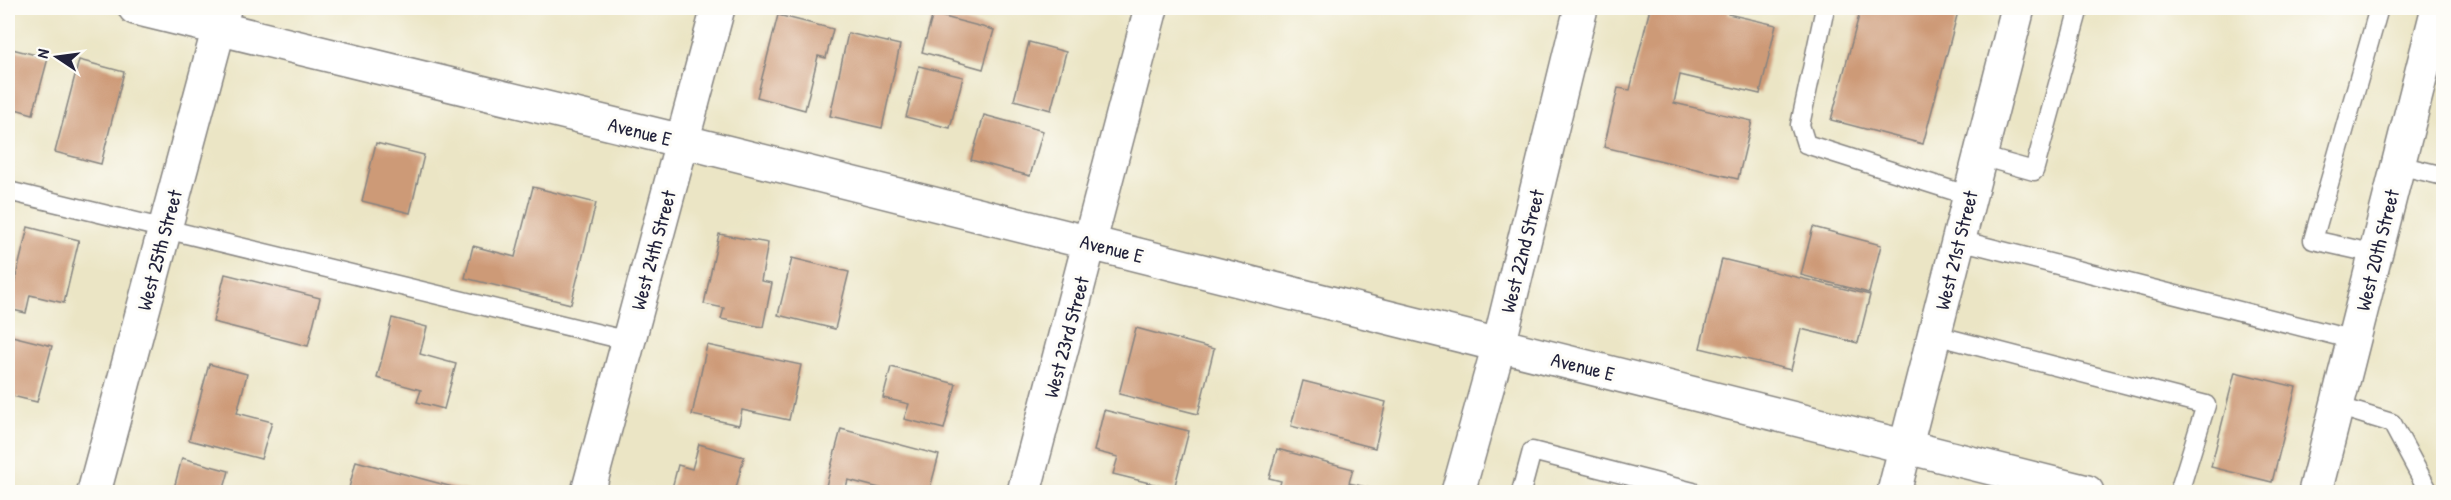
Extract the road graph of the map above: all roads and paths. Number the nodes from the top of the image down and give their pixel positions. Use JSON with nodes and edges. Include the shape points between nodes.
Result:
{"nodes":[{"id":1,"x":135,"y":8,"type":"edge"},
{"id":2,"x":718,"y":8,"type":"edge"},
{"id":3,"x":1151,"y":8,"type":"edge"},
{"id":4,"x":1581,"y":8,"type":"edge"},
{"id":5,"x":1825,"y":8,"type":"edge"},
{"id":6,"x":2018,"y":8,"type":"edge"},
{"id":7,"x":2079,"y":8,"type":"edge"},
{"id":8,"x":2379,"y":8,"type":"edge"},
{"id":9,"x":2438,"y":8,"type":"edge"},
{"id":10,"x":221,"y":18,"type":"edge"},
{"id":11,"x":682,"y":141,"type":"junction"},
{"id":12,"x":1980,"y":156,"type":"junction"},
{"id":13,"x":2398,"y":165,"type":"junction"},
{"id":14,"x":2444,"y":176,"type":"edge"},
{"id":15,"x":8,"y":191,"type":"edge"},
{"id":16,"x":1970,"y":196,"type":"junction"},
{"id":17,"x":165,"y":227,"type":"junction"},
{"id":18,"x":1959,"y":240,"type":"junction"},
{"id":19,"x":1091,"y":243,"type":"junction"},
{"id":20,"x":2376,"y":254,"type":"junction"},
{"id":21,"x":1935,"y":335,"type":"junction"},
{"id":22,"x":2354,"y":340,"type":"junction"},
{"id":23,"x":628,"y":341,"type":"junction"},
{"id":24,"x":1499,"y":345,"type":"junction"},
{"id":25,"x":2337,"y":406,"type":"junction"},
{"id":26,"x":1906,"y":447,"type":"junction"},
{"id":27,"x":94,"y":492,"type":"edge"},
{"id":28,"x":588,"y":492,"type":"edge"},
{"id":29,"x":1024,"y":492,"type":"edge"},
{"id":30,"x":1458,"y":492,"type":"edge"},
{"id":31,"x":1521,"y":492,"type":"edge"},
{"id":32,"x":1693,"y":492,"type":"edge"},
{"id":33,"x":1894,"y":492,"type":"edge"},
{"id":34,"x":2087,"y":492,"type":"edge"},
{"id":35,"x":2179,"y":492,"type":"edge"},
{"id":36,"x":2315,"y":492,"type":"edge"},
{"id":37,"x":2429,"y":492,"type":"edge"}],
"edges":[{"from":1,"to":10,"type":"street","name":"Avenue E"},
{"from":2,"to":11,"type":"street","name":"West 24th Street"},
{"from":3,"to":19,"type":"street","name":"West 23rd Street"},
{"from":4,"to":24,"type":"street","name":"West 22nd Street"},
{"from":5,"to":16,"type":"lane","via":[[1800,125],[1806,144]]},
{"from":6,"to":12,"type":"street","name":"West 21st Street"},
{"from":7,"to":12,"type":"lane","via":[[2034,171]]},
{"from":8,"to":20,"type":"lane","via":[[2313,240]]},
{"from":9,"to":13,"type":"street","name":"West 20th Street"},
{"from":10,"to":11,"type":"street","name":"Avenue E"},
{"from":10,"to":17,"type":"street","name":"West 25th Street"},
{"from":11,"to":19,"type":"street","name":"Avenue E"},
{"from":11,"to":23,"type":"street","name":"West 24th Street"},
{"from":12,"to":16,"type":"street","name":"West 21st Street"},
{"from":13,"to":14,"type":"lane"},
{"from":13,"to":20,"type":"street","name":"West 20th Street"},
{"from":15,"to":17,"type":"lane"},
{"from":16,"to":18,"type":"street","name":"West 21st Street"},
{"from":17,"to":23,"type":"lane"},
{"from":17,"to":27,"type":"street","name":"West 25th Street"},
{"from":18,"to":21,"type":"street","name":"West 21st Street"},
{"from":18,"to":22,"type":"lane"},
{"from":19,"to":24,"type":"street","name":"Avenue E"},
{"from":19,"to":29,"type":"street","name":"West 23rd Street"},
{"from":20,"to":22,"type":"street","name":"West 20th Street"},
{"from":21,"to":26,"type":"street","name":"West 21st Street"},
{"from":21,"to":35,"type":"lane","via":[[2206,405]]},
{"from":22,"to":25,"type":"street","name":"West 20th Street"},
{"from":23,"to":28,"type":"street","name":"West 24th Street"},
{"from":24,"to":26,"type":"street","name":"Avenue E"},
{"from":24,"to":30,"type":"street","name":"West 22nd Street"},
{"from":25,"to":36,"type":"street","name":"West 20th Street"},
{"from":25,"to":37,"type":"lane","via":[[2392,423]]},
{"from":26,"to":33,"type":"street","name":"West 21st Street"},
{"from":26,"to":34,"type":"street","name":"Avenue E"},
{"from":31,"to":32,"type":"lane","via":[[1532,451]]}]}
